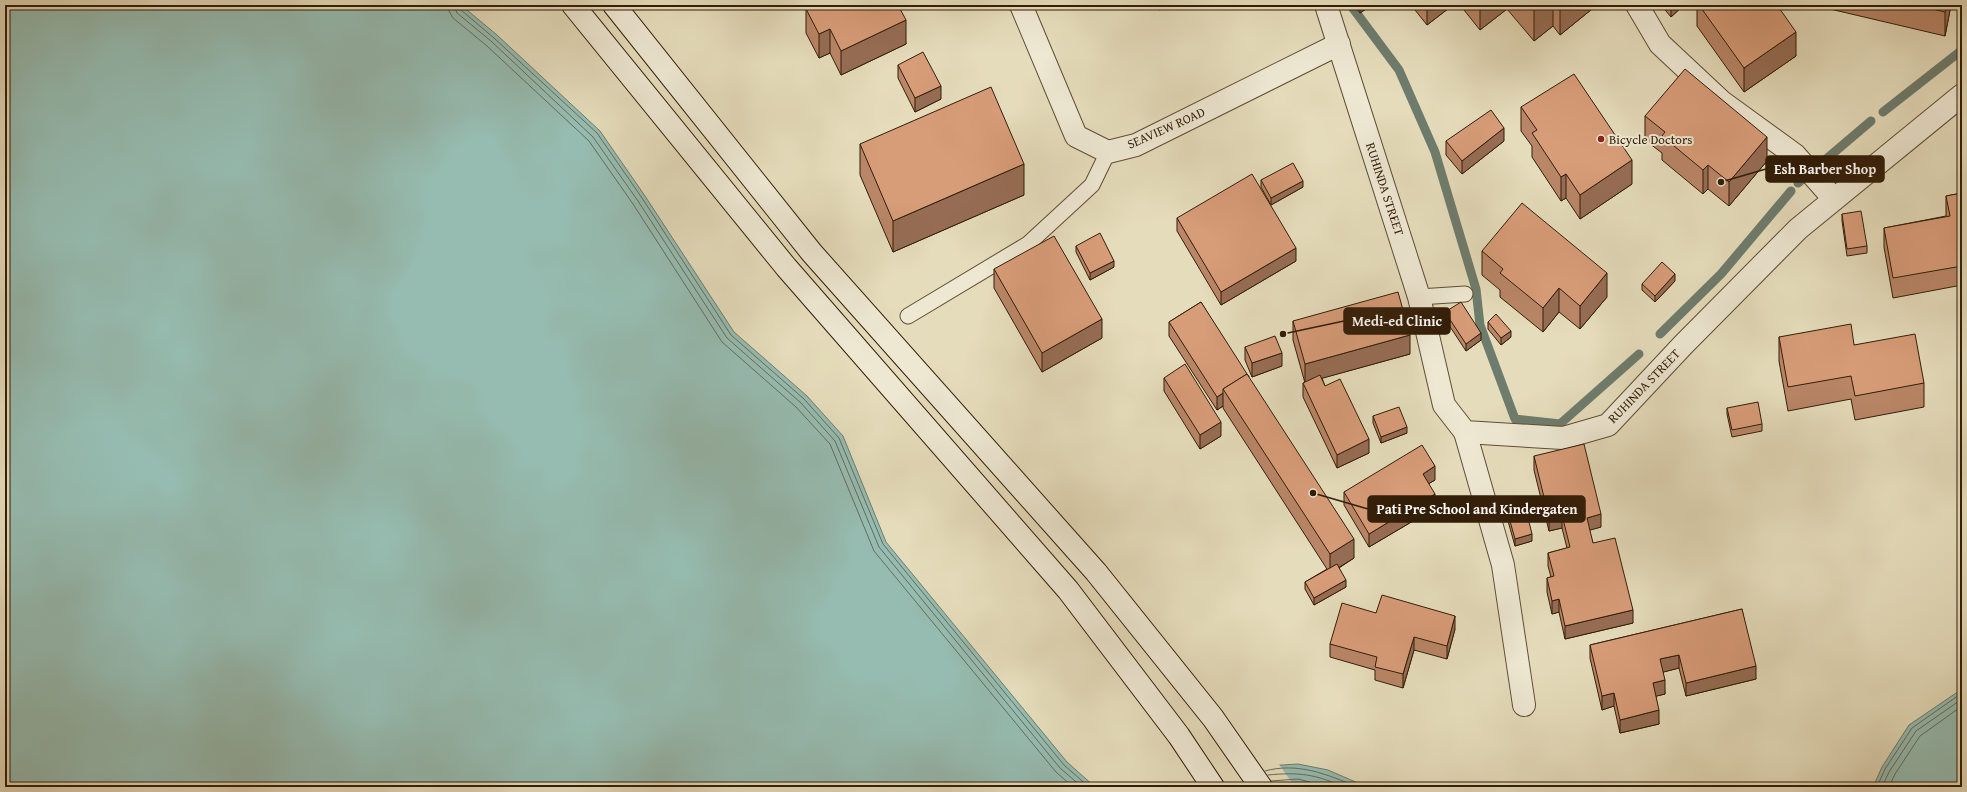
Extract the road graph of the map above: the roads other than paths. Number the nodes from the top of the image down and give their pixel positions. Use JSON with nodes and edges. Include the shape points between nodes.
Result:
{"nodes":[{"id":1,"x":573,"y":5,"type":"edge"},
{"id":2,"x":614,"y":5,"type":"edge"},
{"id":3,"x":1021,"y":5,"type":"edge"},
{"id":4,"x":1326,"y":5,"type":"edge"},
{"id":5,"x":1637,"y":5,"type":"edge"},
{"id":6,"x":1339,"y":44,"type":"junction"},
{"id":7,"x":1962,"y":95,"type":"edge"},
{"id":8,"x":1108,"y":152,"type":"junction"},
{"id":9,"x":1834,"y":199,"type":"junction"},
{"id":10,"x":1465,"y":294,"type":"dead end"},
{"id":11,"x":1419,"y":297,"type":"junction"},
{"id":12,"x":908,"y":316,"type":"dead end"},
{"id":13,"x":1465,"y":432,"type":"junction"},
{"id":14,"x":1524,"y":705,"type":"dead end"},
{"id":15,"x":1213,"y":787,"type":"edge"},
{"id":16,"x":1261,"y":787,"type":"edge"}],
"edges":[{"from":1,"to":15,"type":"street","via":[[786,267],[1068,590],[1179,736]]},
{"from":2,"to":16,"type":"street","via":[[812,253],[1096,572],[1213,718]]},
{"from":3,"to":8,"type":"street","via":[[1076,136]]},
{"from":4,"to":6,"type":"street","name":"RUHINDA STREET"},
{"from":5,"to":9,"type":"street","via":[[1660,44],[1722,102],[1795,154]]},
{"from":6,"to":8,"type":"street","name":"SEAVIEW ROAD","via":[[1136,145]]},
{"from":6,"to":11,"type":"street","name":"RUHINDA STREET"},
{"from":7,"to":9,"type":"street","name":"RUHINDA STREET"},
{"from":8,"to":12,"type":"lane","via":[[1092,185],[1028,244]]},
{"from":9,"to":13,"type":"street","name":"RUHINDA STREET","via":[[1798,229],[1608,425],[1563,438]]},
{"from":10,"to":11,"type":"lane"},
{"from":11,"to":13,"type":"street","name":"RUHINDA STREET","via":[[1444,405]]},
{"from":13,"to":14,"type":"street","via":[[1502,565]]}]}
